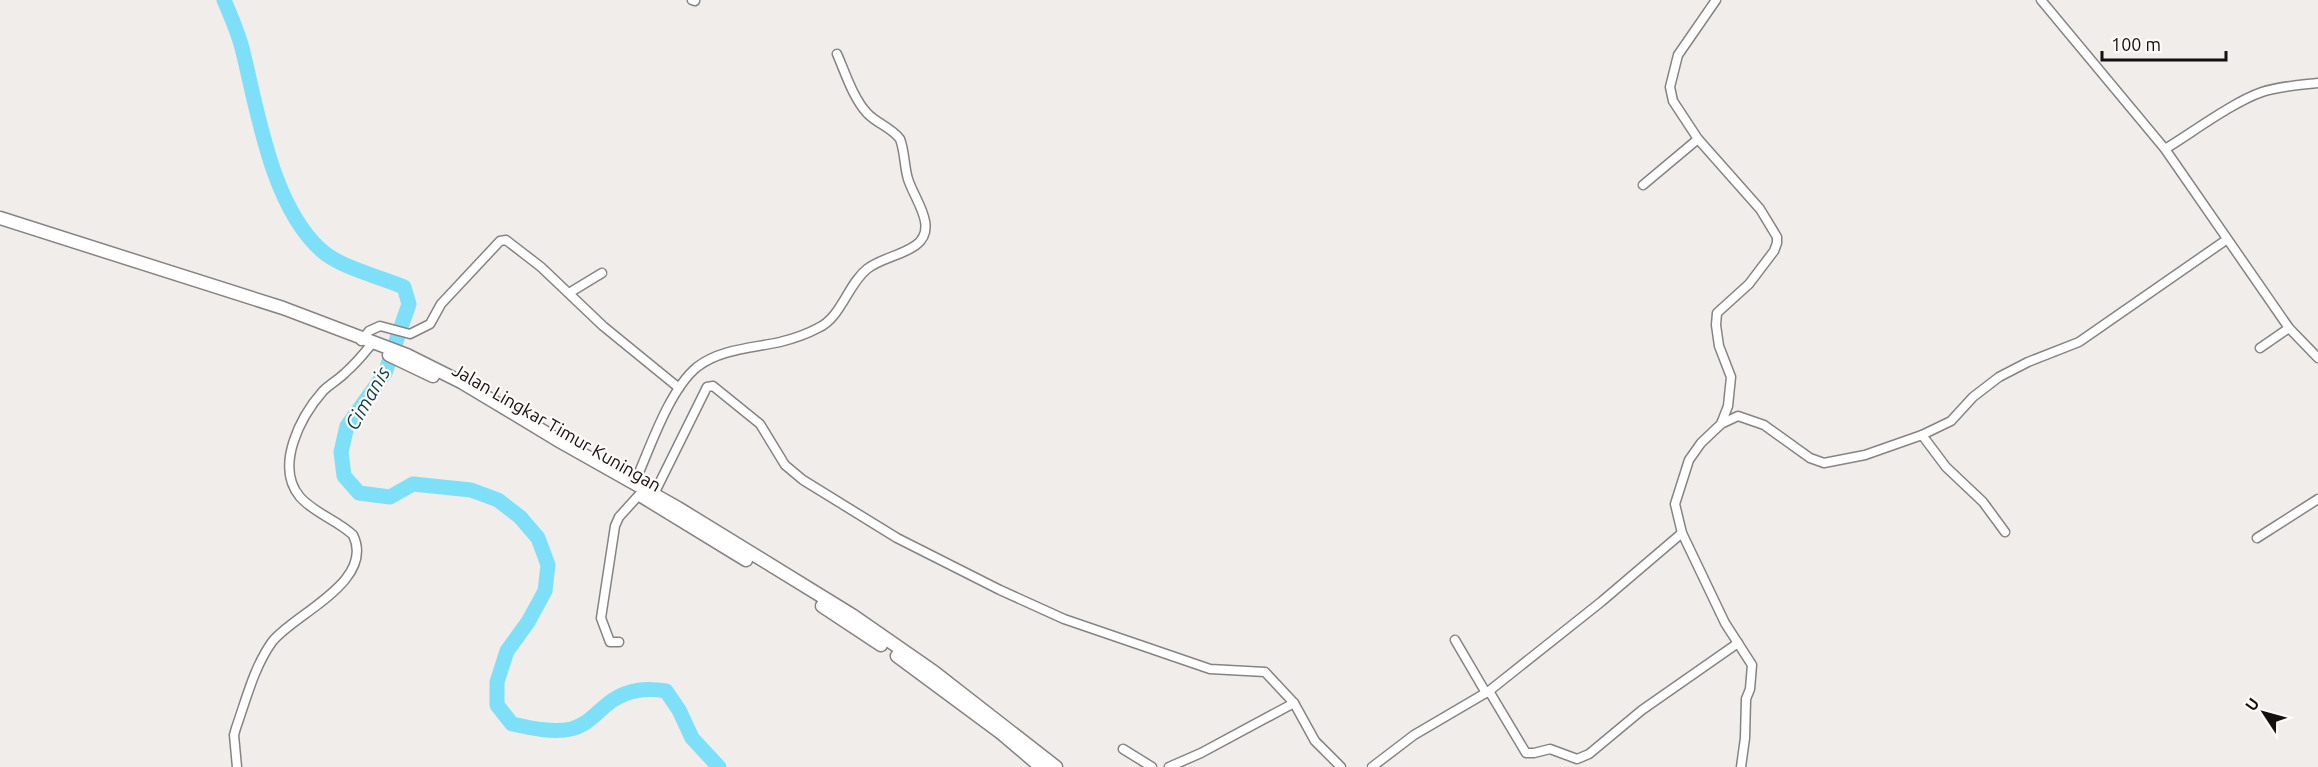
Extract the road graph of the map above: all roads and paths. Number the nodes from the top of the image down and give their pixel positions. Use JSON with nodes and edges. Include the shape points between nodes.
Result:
{"nodes":[{"id":1,"x":1716,"y":0,"type":"edge"},
{"id":2,"x":2041,"y":0,"type":"edge"},
{"id":3,"x":837,"y":54,"type":"dead end"},
{"id":4,"x":2318,"y":83,"type":"edge"},
{"id":5,"x":1698,"y":139,"type":"junction"},
{"id":6,"x":2165,"y":149,"type":"junction"},
{"id":7,"x":1644,"y":185,"type":"dead end"},
{"id":8,"x":0,"y":218,"type":"edge"},
{"id":9,"x":0,"y":227,"type":"edge"},
{"id":10,"x":2226,"y":240,"type":"junction"},
{"id":11,"x":602,"y":273,"type":"dead end"},
{"id":12,"x":569,"y":293,"type":"junction"},
{"id":13,"x":2289,"y":327,"type":"junction"},
{"id":14,"x":369,"y":343,"type":"junction"},
{"id":15,"x":2260,"y":348,"type":"dead end"},
{"id":16,"x":2318,"y":358,"type":"edge"},
{"id":17,"x":679,"y":388,"type":"junction"},
{"id":18,"x":1721,"y":424,"type":"junction"},
{"id":19,"x":1922,"y":435,"type":"junction"},
{"id":20,"x":637,"y":489,"type":"junction"},
{"id":21,"x":654,"y":494,"type":"junction"},
{"id":22,"x":2318,"y":499,"type":"edge"},
{"id":23,"x":2006,"y":532,"type":"dead end"},
{"id":24,"x":1682,"y":533,"type":"junction"},
{"id":25,"x":2257,"y":538,"type":"dead end"},
{"id":26,"x":1455,"y":640,"type":"dead end"},
{"id":27,"x":619,"y":642,"type":"dead end"},
{"id":28,"x":1738,"y":644,"type":"junction"},
{"id":29,"x":1487,"y":692,"type":"junction"},
{"id":30,"x":1294,"y":703,"type":"junction"},
{"id":31,"x":1124,"y":749,"type":"dead end"},
{"id":32,"x":237,"y":767,"type":"edge"},
{"id":33,"x":1041,"y":767,"type":"edge"},
{"id":34,"x":1056,"y":767,"type":"edge"},
{"id":35,"x":1152,"y":767,"type":"edge"},
{"id":36,"x":1169,"y":767,"type":"edge"},
{"id":37,"x":1341,"y":767,"type":"edge"},
{"id":38,"x":1372,"y":767,"type":"edge"},
{"id":39,"x":1741,"y":767,"type":"edge"}],
"edges":[{"from":1,"to":5,"type":"street","via":[[1678,55],[1670,87],[1673,101]]},
{"from":2,"to":6,"type":"street"},
{"from":3,"to":17,"type":"street","via":[[862,106],[900,139],[909,182],[924,216],[923,238],[907,251],[862,273],[821,328],[782,342],[718,356],[698,366]]},
{"from":4,"to":6,"type":"street","via":[[2262,92]]},
{"from":5,"to":7,"type":"street"},
{"from":5,"to":18,"type":"street","via":[[1760,209],[1777,243],[1749,284],[1717,314],[1719,346],[1731,377],[1728,406]]},
{"from":6,"to":10,"type":"street"},
{"from":8,"to":14,"type":"main road","via":[[283,308]]},
{"from":9,"to":14,"type":"main road","name":"Jalan Lingkar Timur Kuningan"},
{"from":10,"to":13,"type":"street"},
{"from":10,"to":19,"type":"street","via":[[2079,342],[1999,377],[1951,421]]},
{"from":11,"to":12,"type":"street"},
{"from":12,"to":14,"type":"street","via":[[506,240],[500,241],[441,304],[430,324],[410,334],[380,326],[369,331]]},
{"from":12,"to":17,"type":"street"},
{"from":13,"to":15,"type":"street"},
{"from":13,"to":16,"type":"street"},
{"from":14,"to":20,"type":"main road","name":"Jalan Lingkar Timur Kuningan","via":[[406,359]]},
{"from":14,"to":32,"type":"street","via":[[351,368],[317,399],[300,428],[290,463],[291,479],[301,499],[353,535],[357,550],[354,564],[329,597],[273,641],[236,728]]},
{"from":17,"to":20,"type":"street"},
{"from":18,"to":19,"type":"street","via":[[1738,416],[1764,425],[1810,459],[1824,463],[1865,455]]},
{"from":18,"to":24,"type":"street","via":[[1689,460],[1681,481],[1675,504]]},
{"from":19,"to":23,"type":"street"},
{"from":20,"to":21,"type":"main road","name":"Jalan Lingkar Timur Kuningan"},
{"from":20,"to":27,"type":"street","via":[[616,521],[601,618],[610,642]]},
{"from":20,"to":33,"type":"main road","name":"Jalan Lingkar Timur Kuningan","via":[[891,652]]},
{"from":21,"to":30,"type":"street","via":[[707,387],[713,386],[760,424],[782,461],[803,480],[897,538],[1064,619],[1210,669],[1265,672]]},
{"from":21,"to":34,"type":"main road","name":"Jalan Lingkar Timur Kuningan","via":[[852,615],[934,672]]},
{"from":22,"to":25,"type":"street"},
{"from":24,"to":28,"type":"street"},
{"from":24,"to":29,"type":"street"},
{"from":26,"to":29,"type":"street"},
{"from":28,"to":29,"type":"street","via":[[1577,759],[1550,749],[1527,754]]},
{"from":28,"to":39,"type":"street","via":[[1752,665]]},
{"from":29,"to":38,"type":"street","via":[[1414,735]]},
{"from":30,"to":36,"type":"street"},
{"from":30,"to":37,"type":"street","via":[[1315,741]]},
{"from":31,"to":35,"type":"street"}]}
